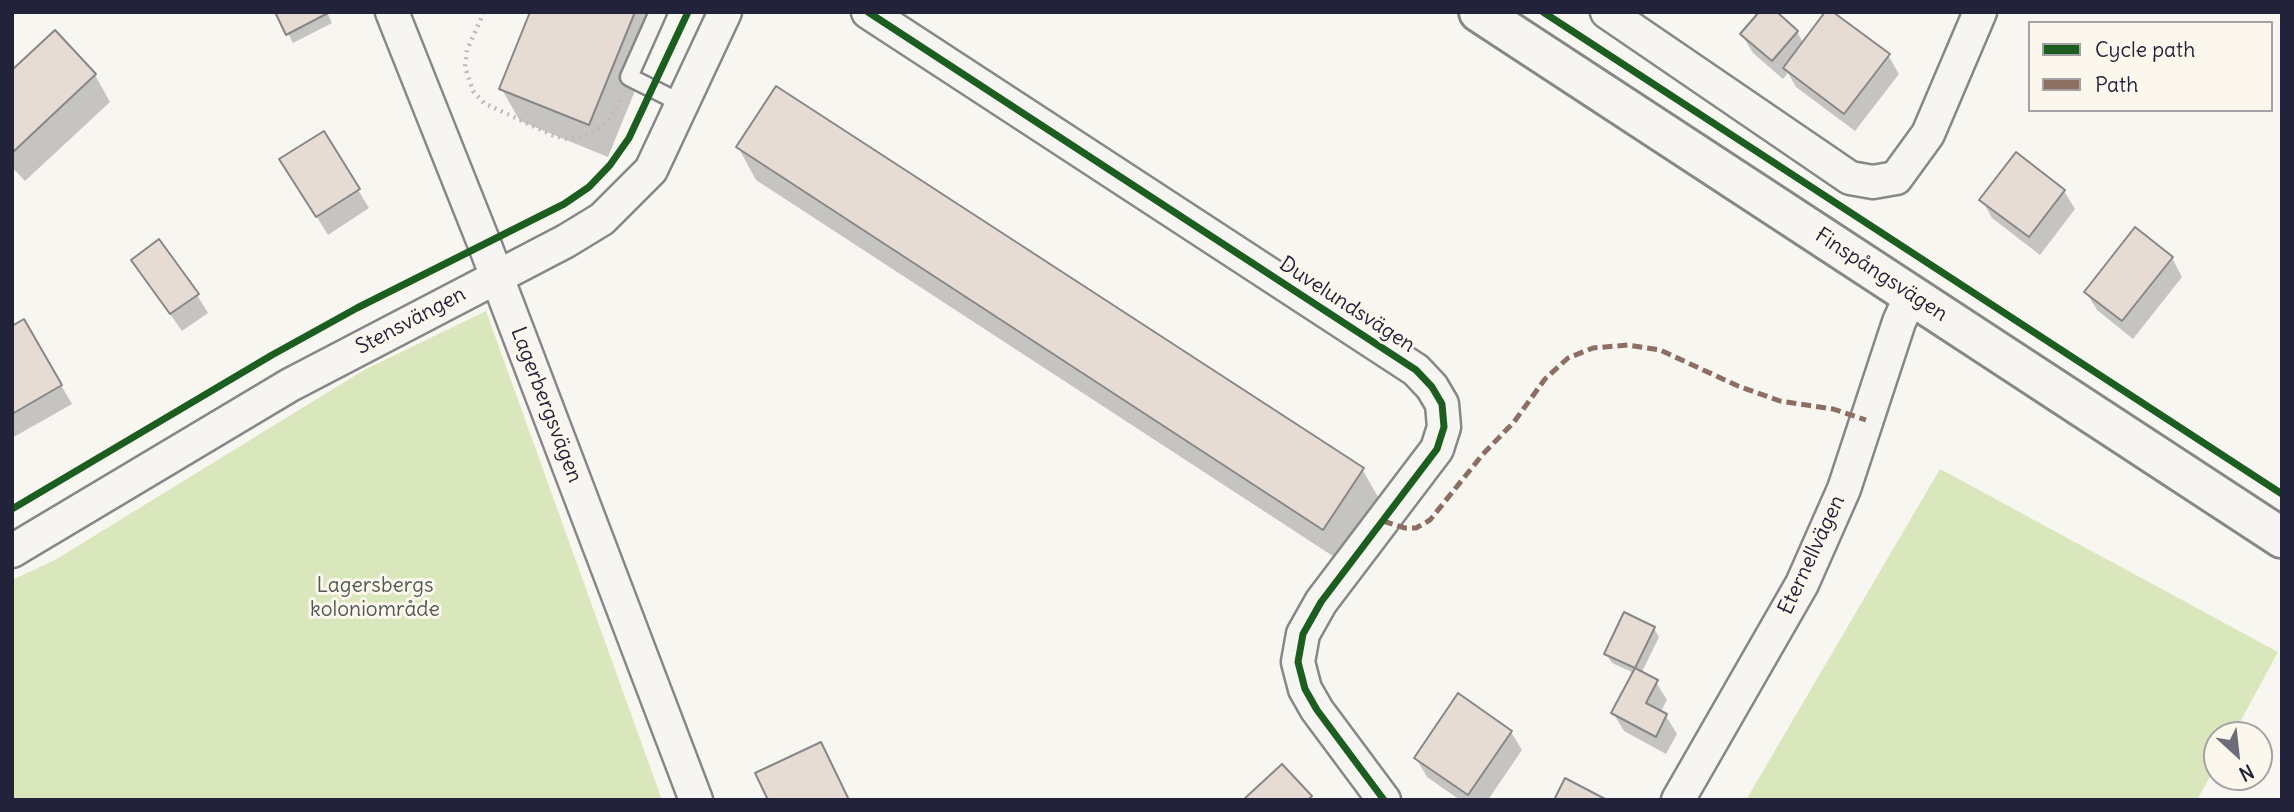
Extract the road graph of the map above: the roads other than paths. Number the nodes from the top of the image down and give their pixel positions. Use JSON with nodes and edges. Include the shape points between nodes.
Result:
{"nodes":[{"id":1,"x":392,"y":12,"type":"edge"},
{"id":2,"x":658,"y":12,"type":"edge"},
{"id":3,"x":725,"y":12,"type":"edge"},
{"id":4,"x":868,"y":12,"type":"edge"},
{"id":5,"x":1479,"y":12,"type":"edge"},
{"id":6,"x":1607,"y":12,"type":"edge"},
{"id":7,"x":1980,"y":12,"type":"edge"},
{"id":8,"x":683,"y":104,"type":"junction"},
{"id":9,"x":497,"y":275,"type":"junction"},
{"id":10,"x":1911,"y":295,"type":"junction"},
{"id":11,"x":2282,"y":538,"type":"edge"},
{"id":12,"x":12,"y":551,"type":"edge"},
{"id":13,"x":696,"y":800,"type":"edge"},
{"id":14,"x":1384,"y":800,"type":"edge"},
{"id":15,"x":1678,"y":800,"type":"edge"}],
"edges":[{"from":1,"to":9,"type":"street","name":"Lagerbergsvägen"},
{"from":2,"to":8,"type":"lane","via":[[629,77]]},
{"from":3,"to":8,"type":"street","name":"Stensvängen"},
{"from":4,"to":14,"type":"street","name":"Duvelundsvägen","via":[[1416,370],[1432,387],[1442,404],[1444,426],[1437,449],[1321,602],[1303,634],[1298,662],[1317,710]]},
{"from":5,"to":10,"type":"main road","name":"Finspångsvägen"},
{"from":6,"to":7,"type":"street","via":[[1850,178],[1872,182],[1896,178],[1928,134]]},
{"from":8,"to":9,"type":"street","name":"Stensvängen","via":[[651,170],[628,197],[566,241]]},
{"from":9,"to":12,"type":"street","name":"Stensvängen","via":[[290,385]]},
{"from":9,"to":13,"type":"street","name":"Lagerbergsvägen"},
{"from":10,"to":11,"type":"main road","name":"Finspångsvägen"},
{"from":10,"to":15,"type":"street","name":"Eternellvägen","via":[[1844,489],[1802,584]]}]}
